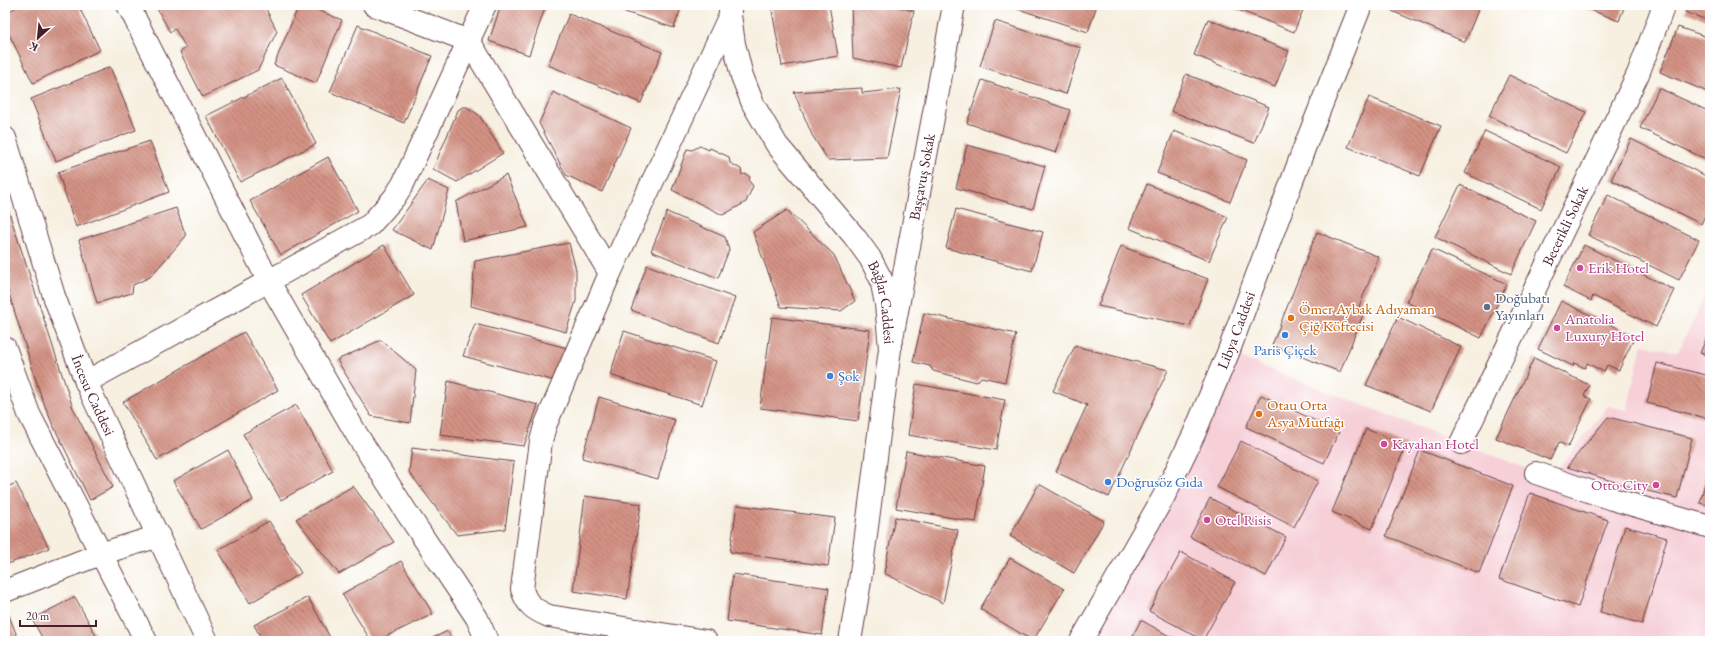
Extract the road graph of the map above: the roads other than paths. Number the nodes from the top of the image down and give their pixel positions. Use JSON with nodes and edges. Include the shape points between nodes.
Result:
{"nodes":[{"id":1,"x":128,"y":5,"type":"edge"},
{"id":2,"x":374,"y":5,"type":"edge"},
{"id":3,"x":485,"y":5,"type":"edge"},
{"id":4,"x":954,"y":5,"type":"edge"},
{"id":5,"x":1360,"y":5,"type":"edge"},
{"id":6,"x":1664,"y":5,"type":"edge"},
{"id":7,"x":730,"y":10,"type":"edge"},
{"id":8,"x":469,"y":41,"type":"junction"},
{"id":9,"x":5,"y":138,"type":"edge"},
{"id":10,"x":610,"y":273,"type":"junction"},
{"id":11,"x":268,"y":282,"type":"junction"},
{"id":12,"x":5,"y":348,"type":"edge"},
{"id":13,"x":890,"y":349,"type":"junction"},
{"id":14,"x":86,"y":382,"type":"junction"},
{"id":15,"x":1461,"y":443,"type":"dead end"},
{"id":16,"x":1536,"y":473,"type":"dead end"},
{"id":17,"x":1710,"y":526,"type":"edge"},
{"id":18,"x":159,"y":536,"type":"junction"},
{"id":19,"x":100,"y":554,"type":"junction"},
{"id":20,"x":5,"y":591,"type":"edge"},
{"id":21,"x":146,"y":641,"type":"edge"},
{"id":22,"x":207,"y":641,"type":"edge"},
{"id":23,"x":488,"y":641,"type":"edge"},
{"id":24,"x":706,"y":641,"type":"edge"},
{"id":25,"x":850,"y":641,"type":"edge"},
{"id":26,"x":1081,"y":641,"type":"edge"}],
"edges":[{"from":1,"to":11,"type":"street"},
{"from":2,"to":8,"type":"street"},
{"from":3,"to":8,"type":"street"},
{"from":4,"to":13,"type":"street","name":"Başçavuş Sokak"},
{"from":5,"to":26,"type":"street","name":"Libya Caddesi","via":[[1228,353],[1194,434],[1164,496]]},
{"from":6,"to":15,"type":"street","name":"Becerikli Sokak","via":[[1638,74]]},
{"from":7,"to":10,"type":"street"},
{"from":7,"to":13,"type":"street","name":"Bağlar Caddesi","via":[[734,44],[742,76],[764,124],[796,169],[854,236],[881,279]]},
{"from":8,"to":10,"type":"street"},
{"from":8,"to":11,"type":"street","via":[[403,184],[390,203],[370,225]]},
{"from":9,"to":14,"type":"street","name":"İncesu Caddesi","via":[[54,296]]},
{"from":10,"to":24,"type":"street","via":[[550,412],[541,441],[523,578],[524,593],[530,606],[549,616]]},
{"from":11,"to":14,"type":"street"},
{"from":11,"to":23,"type":"street","via":[[357,435],[477,618]]},
{"from":12,"to":19,"type":"street","via":[[29,414]]},
{"from":13,"to":25,"type":"street","name":"Bağlar Caddesi"},
{"from":14,"to":18,"type":"street","name":"İncesu Caddesi"},
{"from":16,"to":17,"type":"street","via":[[1612,499]]},
{"from":18,"to":19,"type":"street"},
{"from":18,"to":22,"type":"street","name":"İncesu Caddesi"},
{"from":19,"to":20,"type":"street"},
{"from":19,"to":21,"type":"street"}]}
